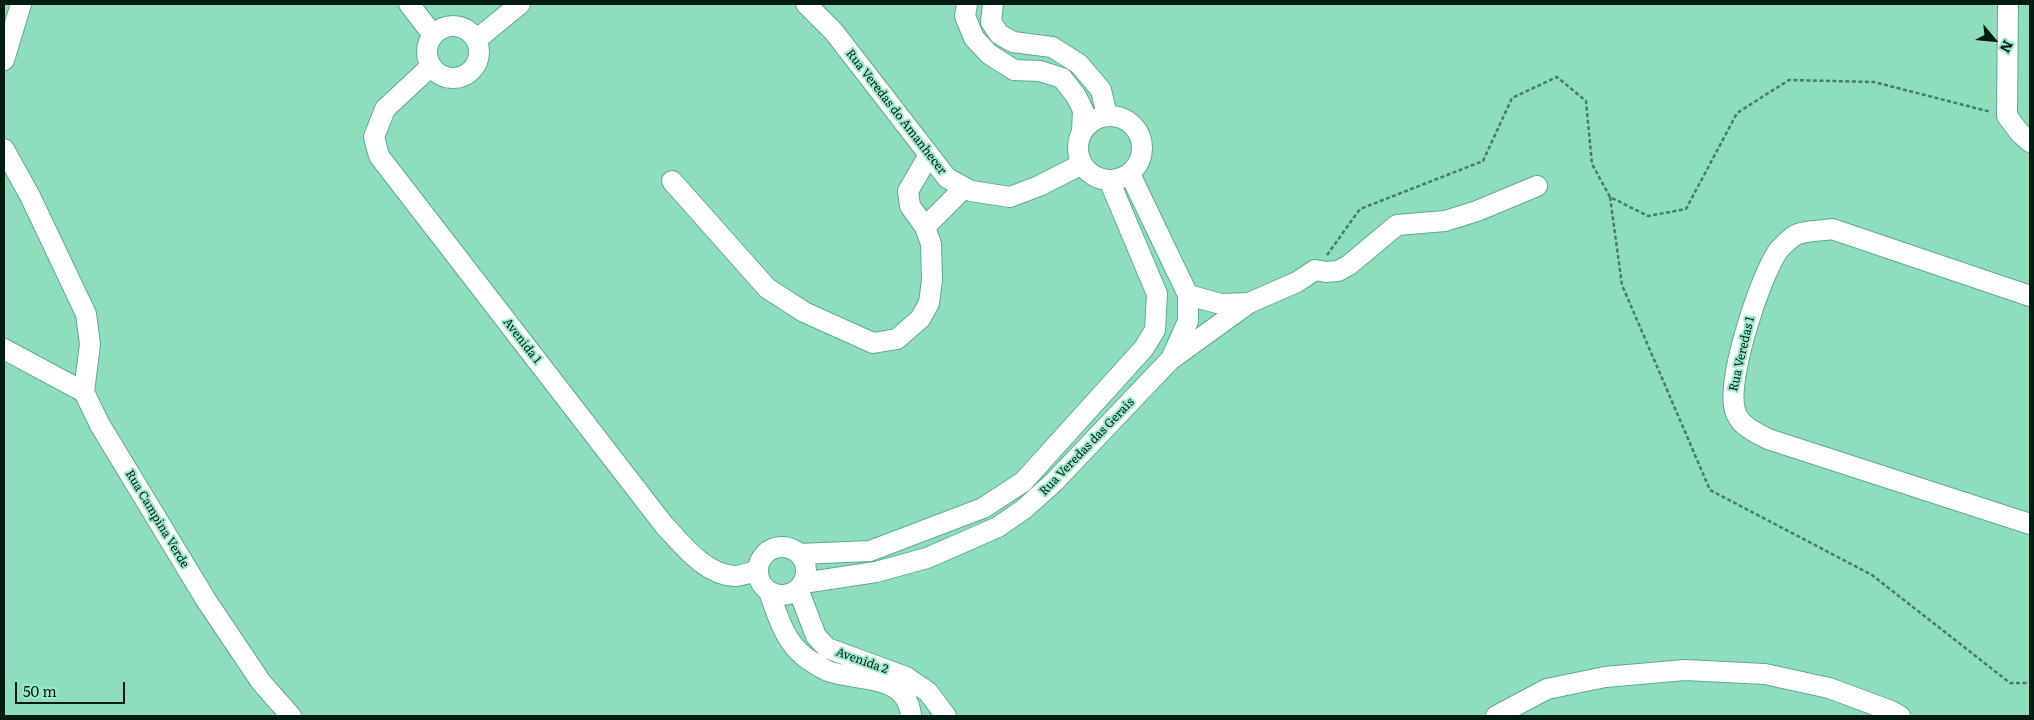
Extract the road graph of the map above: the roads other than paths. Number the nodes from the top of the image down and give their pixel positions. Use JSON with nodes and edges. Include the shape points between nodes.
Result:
{"nodes":[{"id":1,"x":21,"y":4,"type":"edge"},
{"id":2,"x":409,"y":4,"type":"edge"},
{"id":3,"x":520,"y":4,"type":"edge"},
{"id":4,"x":806,"y":4,"type":"edge"},
{"id":5,"x":967,"y":4,"type":"edge"},
{"id":6,"x":993,"y":4,"type":"edge"},
{"id":7,"x":2008,"y":4,"type":"edge"},
{"id":8,"x":433,"y":35,"type":"junction"},
{"id":9,"x":476,"y":40,"type":"junction"},
{"id":10,"x":4,"y":60,"type":"edge"},
{"id":11,"x":431,"y":66,"type":"junction"},
{"id":12,"x":1107,"y":116,"type":"junction"},
{"id":13,"x":1082,"y":132,"type":"junction"},
{"id":14,"x":2030,"y":142,"type":"edge"},
{"id":15,"x":4,"y":149,"type":"edge"},
{"id":16,"x":929,"y":155,"type":"junction"},
{"id":17,"x":1082,"y":164,"type":"junction"},
{"id":18,"x":1130,"y":174,"type":"junction"},
{"id":19,"x":1109,"y":180,"type":"junction"},
{"id":20,"x":672,"y":181,"type":"dead end"},
{"id":21,"x":1538,"y":186,"type":"dead end"},
{"id":22,"x":964,"y":188,"type":"junction"},
{"id":23,"x":925,"y":227,"type":"junction"},
{"id":24,"x":1188,"y":296,"type":"junction"},
{"id":25,"x":2030,"y":296,"type":"edge"},
{"id":26,"x":1249,"y":303,"type":"junction"},
{"id":27,"x":4,"y":349,"type":"edge"},
{"id":28,"x":1171,"y":359,"type":"junction"},
{"id":29,"x":84,"y":392,"type":"junction"},
{"id":30,"x":2030,"y":524,"type":"edge"},
{"id":31,"x":799,"y":554,"type":"junction"},
{"id":32,"x":758,"y":570,"type":"junction"},
{"id":33,"x":801,"y":586,"type":"junction"},
{"id":34,"x":769,"y":592,"type":"junction"},
{"id":35,"x":291,"y":716,"type":"edge"},
{"id":36,"x":910,"y":716,"type":"edge"},
{"id":37,"x":946,"y":716,"type":"edge"},
{"id":38,"x":1496,"y":716,"type":"edge"},
{"id":39,"x":1900,"y":716,"type":"edge"}],
"edges":[{"from":1,"to":10,"type":"street"},
{"from":2,"to":8,"type":"street"},
{"from":3,"to":9,"type":"street"},
{"from":4,"to":16,"type":"street","name":"Rua Veredas do Amanhecer","via":[[834,32]]},
{"from":5,"to":13,"type":"street","via":[[964,16],[974,38],[989,54],[1014,70],[1040,71],[1062,78],[1083,110]]},
{"from":6,"to":12,"type":"street","via":[[992,22],[999,34],[1013,42],[1052,47],[1080,64],[1100,90]]},
{"from":7,"to":14,"type":"street","via":[[2008,116],[2018,132]]},
{"from":8,"to":9,"type":"street","via":[[447,26],[456,26],[471,33]]},
{"from":8,"to":11,"type":"street","via":[[427,50]]},
{"from":9,"to":11,"type":"street","via":[[479,48],[475,65],[462,77],[444,77]]},
{"from":11,"to":32,"type":"street","name":"Avenida 1","via":[[385,109],[374,137],[379,156],[664,526],[698,560],[717,572],[736,576]]},
{"from":12,"to":13,"type":"street","via":[[1097,118]]},
{"from":12,"to":18,"type":"street","via":[[1126,120],[1140,135],[1142,155]]},
{"from":13,"to":17,"type":"street","via":[[1078,142]]},
{"from":15,"to":29,"type":"street","via":[[86,314],[90,344]]},
{"from":16,"to":22,"type":"street","name":"Rua Veredas do Amanhecer","via":[[947,178]]},
{"from":16,"to":23,"type":"street","via":[[908,191],[910,206]]},
{"from":17,"to":19,"type":"street","via":[[1089,173]]},
{"from":17,"to":22,"type":"street","name":"Rua Veredas do Amanhecer","via":[[1010,197]]},
{"from":18,"to":19,"type":"street"},
{"from":18,"to":24,"type":"street","name":"Rua Veredas das Gerais"},
{"from":19,"to":31,"type":"street","name":"Rua Veredas das Gerais","via":[[1157,294],[1155,330],[1144,348],[1023,482],[983,508],[870,551]]},
{"from":20,"to":23,"type":"street","via":[[767,288],[804,312],[873,343],[897,339],[920,319],[930,303],[931,244]]},
{"from":21,"to":26,"type":"street","via":[[1445,221],[1397,225],[1338,271],[1315,270],[1297,282]]},
{"from":22,"to":23,"type":"street"},
{"from":24,"to":26,"type":"street","via":[[1221,304]]},
{"from":24,"to":28,"type":"street","name":"Rua Veredas das Gerais","via":[[1188,321]]},
{"from":25,"to":30,"type":"street","name":"Rua Veredas 1","via":[[1832,229],[1798,234],[1779,249],[1768,270],[1747,324],[1732,395],[1735,412],[1745,427],[1768,439]]},
{"from":26,"to":28,"type":"street"},
{"from":27,"to":29,"type":"street"},
{"from":28,"to":33,"type":"street","name":"Rua Veredas das Gerais","via":[[1054,482],[1024,509],[998,526],[927,558],[876,572]]},
{"from":29,"to":35,"type":"street","name":"Rua Campina Verde","via":[[100,425],[206,600],[261,682]]},
{"from":31,"to":32,"type":"street","via":[[786,547],[770,550]]},
{"from":31,"to":33,"type":"street","via":[[806,568]]},
{"from":32,"to":34,"type":"street","via":[[759,579]]},
{"from":33,"to":34,"type":"street","via":[[784,596]]},
{"from":33,"to":37,"type":"street","name":"Avenida 2","via":[[816,636],[827,648],[906,677],[928,692]]},
{"from":34,"to":36,"type":"street","name":"Avenida 2","via":[[786,637],[804,656],[828,671],[881,680],[898,691],[910,705]]},
{"from":38,"to":39,"type":"street","via":[[1547,690],[1605,677],[1685,670],[1766,674],[1829,688]]}]}
